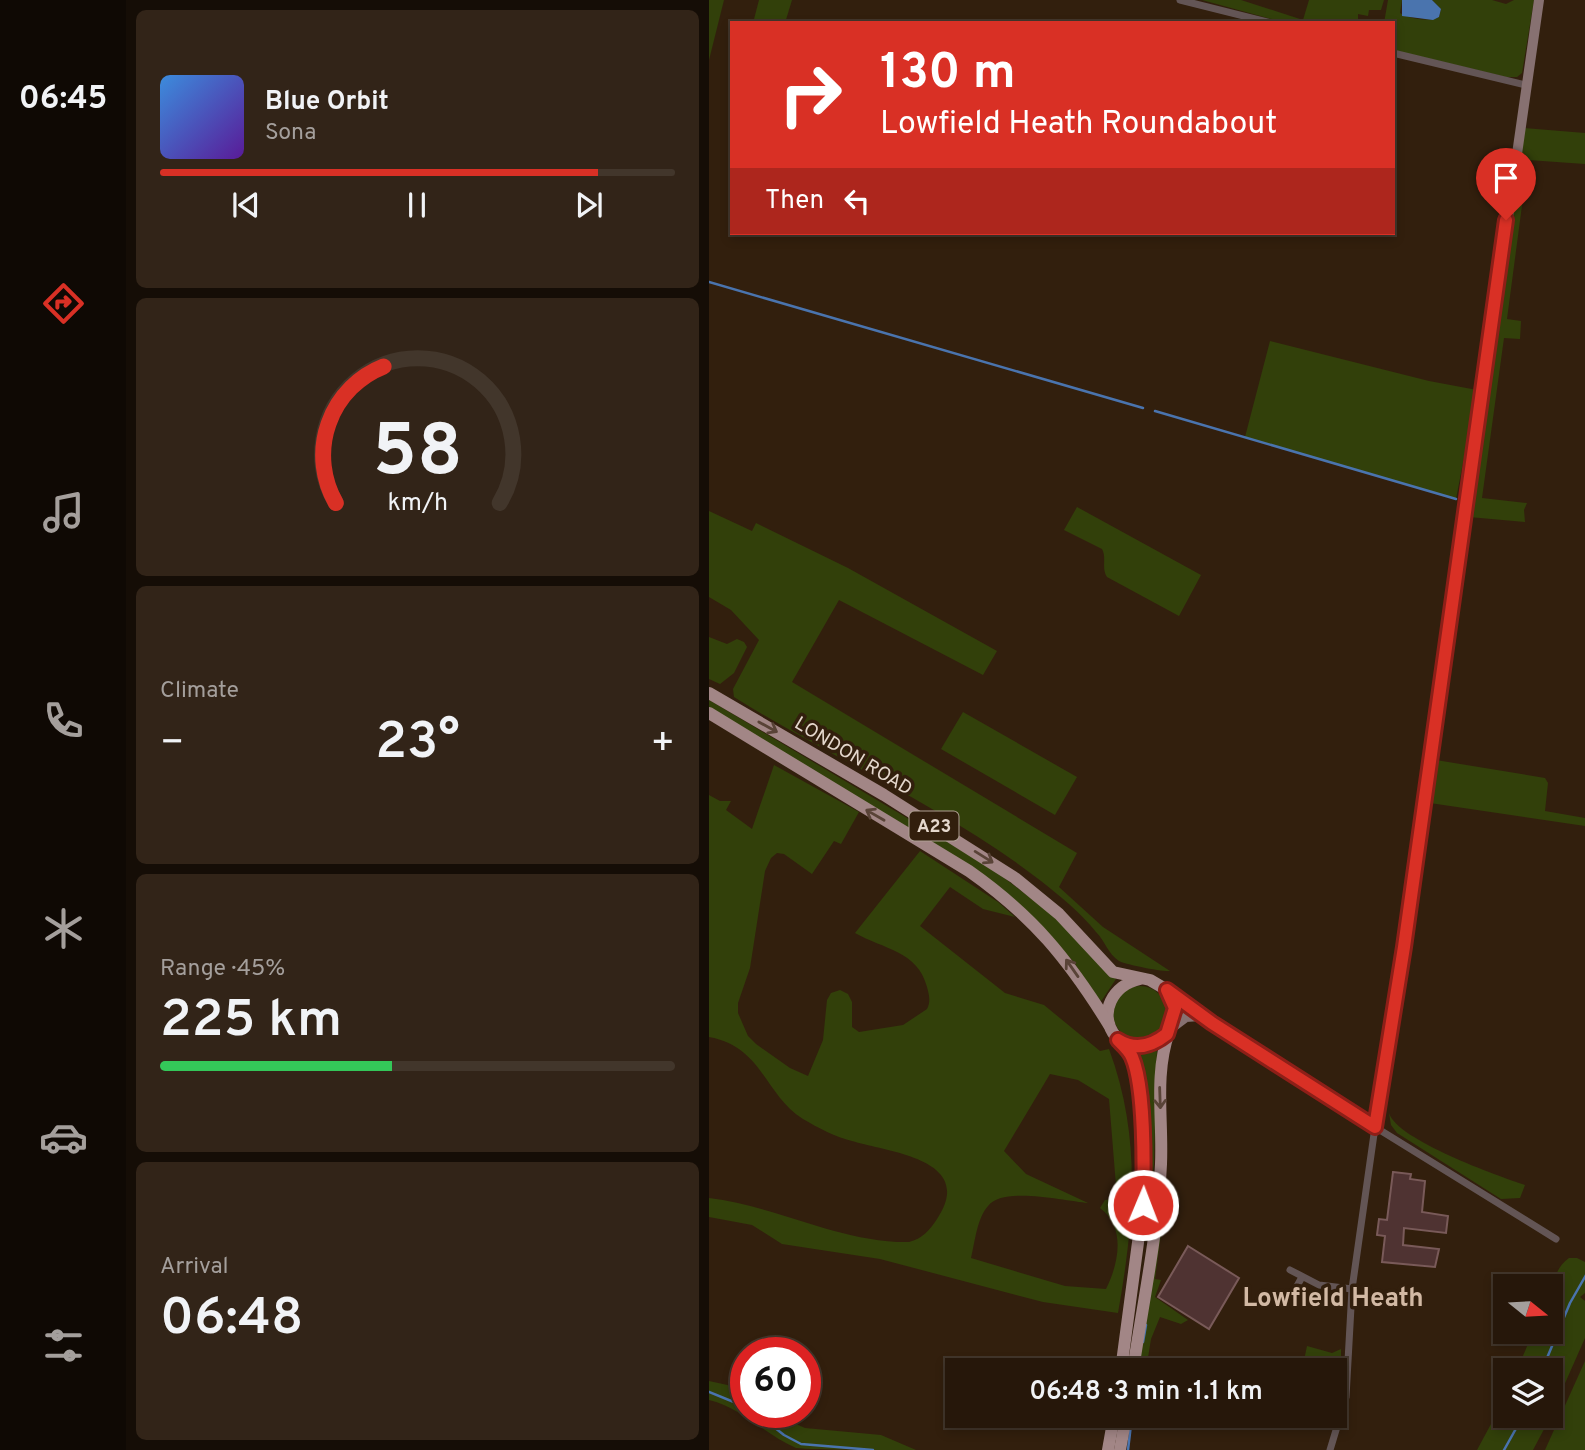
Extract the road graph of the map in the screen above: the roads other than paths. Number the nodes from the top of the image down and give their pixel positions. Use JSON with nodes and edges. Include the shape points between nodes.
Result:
{"nodes":[{"id":1,"x":1180,"y":0,"type":"edge"},
{"id":2,"x":1539,"y":0,"type":"edge"},
{"id":3,"x":1265,"y":21,"type":"edge"},
{"id":4,"x":1395,"y":52,"type":"edge"},
{"id":5,"x":1526,"y":85,"type":"junction"},
{"id":6,"x":709,"y":693,"type":"edge"},
{"id":7,"x":709,"y":713,"type":"edge"},
{"id":8,"x":1140,"y":979,"type":"junction"},
{"id":9,"x":1167,"y":990,"type":"junction"},
{"id":10,"x":1206,"y":1019,"type":"junction"},
{"id":11,"x":1109,"y":1026,"type":"junction"},
{"id":12,"x":1170,"y":1030,"type":"junction"},
{"id":13,"x":1118,"y":1040,"type":"junction"},
{"id":14,"x":1375,"y":1127,"type":"junction"},
{"id":15,"x":1556,"y":1239,"type":"dead end"},
{"id":16,"x":1290,"y":1270,"type":"dead end"},
{"id":17,"x":1302,"y":1277,"type":"junction"},
{"id":18,"x":1352,"y":1289,"type":"junction"},
{"id":19,"x":1292,"y":1295,"type":"dead end"},
{"id":20,"x":1123,"y":1358,"type":"edge"},
{"id":21,"x":1135,"y":1358,"type":"edge"},
{"id":22,"x":1112,"y":1428,"type":"edge"},
{"id":23,"x":1124,"y":1428,"type":"edge"},
{"id":24,"x":1108,"y":1450,"type":"edge"},
{"id":25,"x":1120,"y":1450,"type":"edge"},
{"id":26,"x":1330,"y":1450,"type":"edge"}],
"edges":[{"from":1,"to":3,"type":"street"},
{"from":2,"to":5,"type":"street"},
{"from":4,"to":5,"type":"street"},
{"from":5,"to":14,"type":"street"},
{"from":6,"to":8,"type":"main road","name":"LONDON ROAD","number":"A23","one_way":true,"via":[[993,862],[1059,914],[1110,970]]},
{"from":11,"to":7,"type":"main road","name":"LONDON ROAD","number":"A23","one_way":true,"via":[[1050,940],[997,892]]},
{"from":8,"to":9,"type":"main road"},
{"from":8,"to":11,"type":"main road","via":[[1113,995]]},
{"from":9,"to":10,"type":"street"},
{"from":9,"to":12,"type":"main road","via":[[1175,1008]]},
{"from":10,"to":12,"type":"street","via":[[1189,1016]]},
{"from":10,"to":14,"type":"street"},
{"from":11,"to":13,"type":"main road"},
{"from":12,"to":13,"type":"main road","via":[[1158,1041],[1142,1046]]},
{"from":12,"to":21,"type":"main road","one_way":true,"via":[[1160,1073],[1161,1165]]},
{"from":13,"to":20,"type":"main road","via":[[1131,1054],[1135,1069],[1143,1175],[1136,1271]]},
{"from":14,"to":15,"type":"street"},
{"from":14,"to":18,"type":"street"},
{"from":16,"to":17,"type":"street"},
{"from":17,"to":18,"type":"street","via":[[1322,1286]]},
{"from":17,"to":19,"type":"street"},
{"from":18,"to":26,"type":"street","via":[[1346,1397]]},
{"from":22,"to":24,"type":"main road"},
{"from":23,"to":25,"type":"main road"}]}
